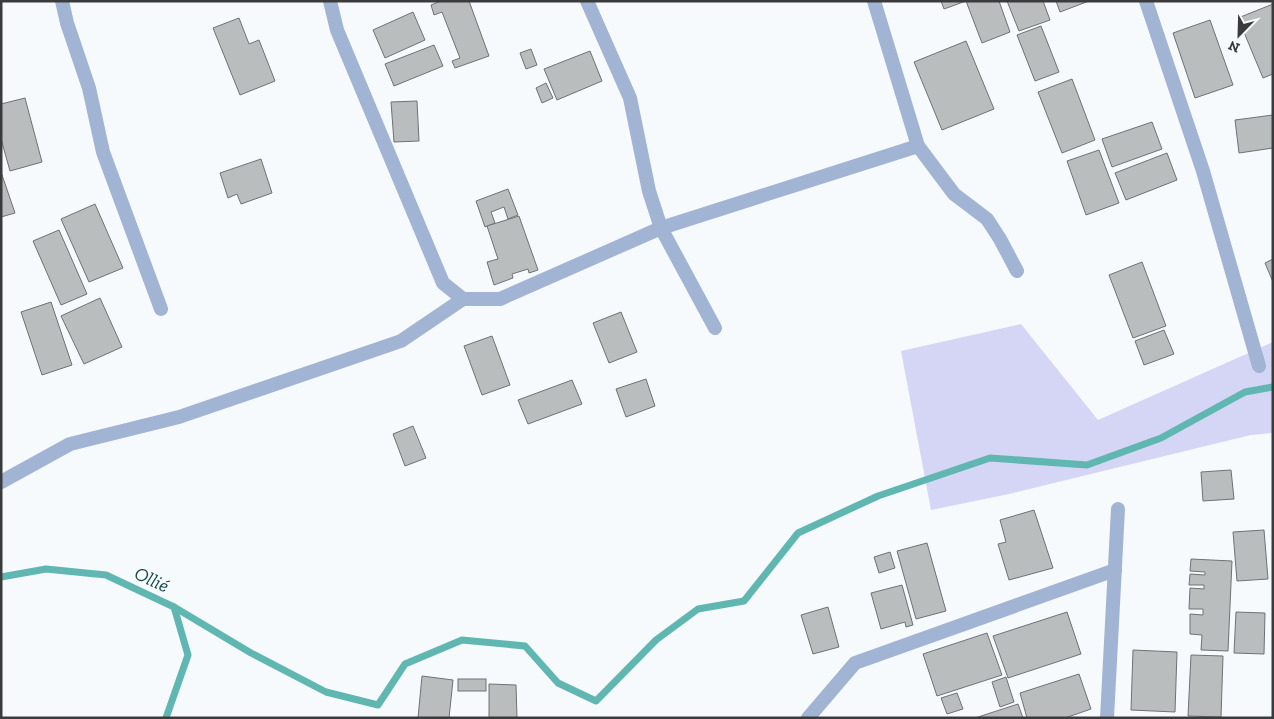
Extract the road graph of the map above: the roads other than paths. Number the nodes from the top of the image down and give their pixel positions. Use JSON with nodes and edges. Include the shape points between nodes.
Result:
{"nodes":[{"id":1,"x":62,"y":1,"type":"edge"},
{"id":2,"x":330,"y":1,"type":"edge"},
{"id":3,"x":587,"y":1,"type":"edge"},
{"id":4,"x":874,"y":1,"type":"edge"},
{"id":5,"x":1146,"y":1,"type":"edge"},
{"id":6,"x":918,"y":146,"type":"junction"},
{"id":7,"x":661,"y":228,"type":"junction"},
{"id":8,"x":1017,"y":272,"type":"dead end"},
{"id":9,"x":463,"y":299,"type":"junction"},
{"id":10,"x":161,"y":309,"type":"dead end"},
{"id":11,"x":715,"y":328,"type":"dead end"},
{"id":12,"x":1259,"y":366,"type":"dead end"},
{"id":13,"x":1,"y":482,"type":"edge"},
{"id":14,"x":1118,"y":509,"type":"dead end"},
{"id":15,"x":1115,"y":570,"type":"junction"},
{"id":16,"x":808,"y":718,"type":"edge"},
{"id":17,"x":1107,"y":718,"type":"edge"}],
"edges":[{"from":1,"to":10,"type":"street","via":[[89,88],[103,152]]},
{"from":2,"to":9,"type":"street","via":[[337,30],[443,283]]},
{"from":3,"to":7,"type":"street","via":[[630,98],[649,191]]},
{"from":4,"to":6,"type":"street"},
{"from":5,"to":12,"type":"street","via":[[1203,171]]},
{"from":6,"to":7,"type":"street"},
{"from":6,"to":8,"type":"street","via":[[954,194],[987,218]]},
{"from":7,"to":9,"type":"street","via":[[500,299]]},
{"from":7,"to":11,"type":"street"},
{"from":9,"to":13,"type":"street","via":[[401,341],[179,417],[70,444]]},
{"from":14,"to":15,"type":"street"},
{"from":15,"to":16,"type":"street","via":[[855,663]]},
{"from":15,"to":17,"type":"street"}]}
